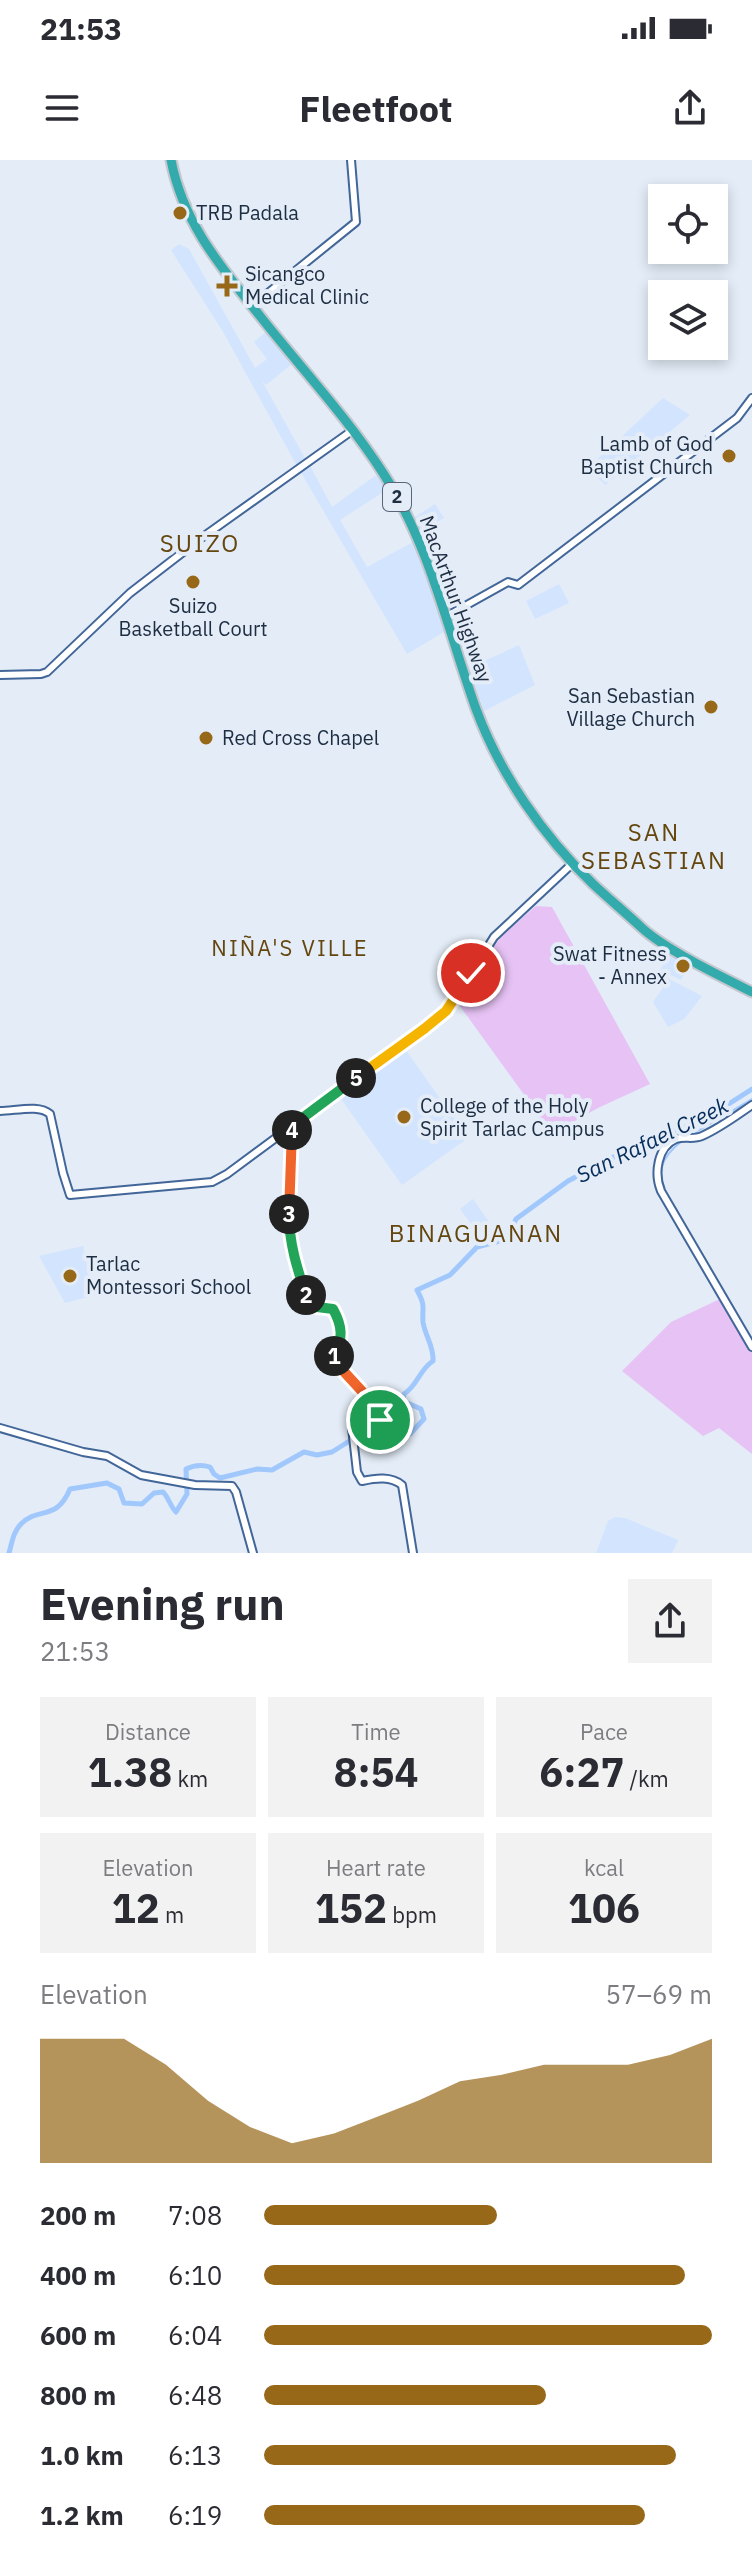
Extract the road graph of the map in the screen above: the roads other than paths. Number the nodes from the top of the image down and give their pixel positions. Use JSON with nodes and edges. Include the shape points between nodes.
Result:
{"nodes":[{"id":1,"x":171,"y":160,"type":"edge"},
{"id":2,"x":351,"y":160,"type":"edge"},
{"id":3,"x":252,"y":306,"type":"junction"},
{"id":4,"x":752,"y":398,"type":"edge"},
{"id":5,"x":353,"y":430,"type":"junction"},
{"id":6,"x":447,"y":616,"type":"junction"},
{"id":7,"x":0,"y":675,"type":"edge"},
{"id":8,"x":573,"y":863,"type":"junction"},
{"id":9,"x":752,"y":990,"type":"edge"},
{"id":10,"x":752,"y":1105,"type":"edge"},
{"id":11,"x":0,"y":1111,"type":"edge"},
{"id":12,"x":293,"y":1125,"type":"junction"},
{"id":13,"x":752,"y":1347,"type":"edge"},
{"id":14,"x":0,"y":1429,"type":"edge"},
{"id":15,"x":253,"y":1553,"type":"edge"},
{"id":16,"x":413,"y":1553,"type":"edge"}],
"edges":[{"from":1,"to":3,"type":"highway","name":"MacArthur Highway","number":"2","via":[[197,232]]},
{"from":2,"to":3,"type":"street","via":[[356,222]]},
{"from":3,"to":5,"type":"highway","name":"MacArthur Highway","number":"2"},
{"from":4,"to":6,"type":"street","via":[[737,418],[518,585],[508,582]]},
{"from":5,"to":6,"type":"highway","name":"MacArthur Highway","number":"2","via":[[422,543]]},
{"from":5,"to":7,"type":"street","via":[[130,593],[47,672]]},
{"from":6,"to":8,"type":"highway","name":"MacArthur Highway","number":"2","via":[[497,754],[526,804]]},
{"from":8,"to":9,"type":"highway","name":"MacArthur Highway","number":"2","via":[[638,922]]},
{"from":8,"to":12,"type":"street","via":[[494,937],[441,1016]]},
{"from":10,"to":13,"type":"street","via":[[701,1137],[671,1142],[660,1158],[657,1177]]},
{"from":11,"to":12,"type":"street","via":[[48,1111],[66,1183],[70,1195],[76,1196],[212,1182]]},
{"from":12,"to":16,"type":"street","via":[[289,1231],[296,1265],[310,1302],[336,1313],[341,1343],[334,1358],[383,1414],[380,1420],[351,1430],[359,1479],[402,1485]]},
{"from":14,"to":15,"type":"street","via":[[109,1459],[147,1476],[232,1486]]}]}
